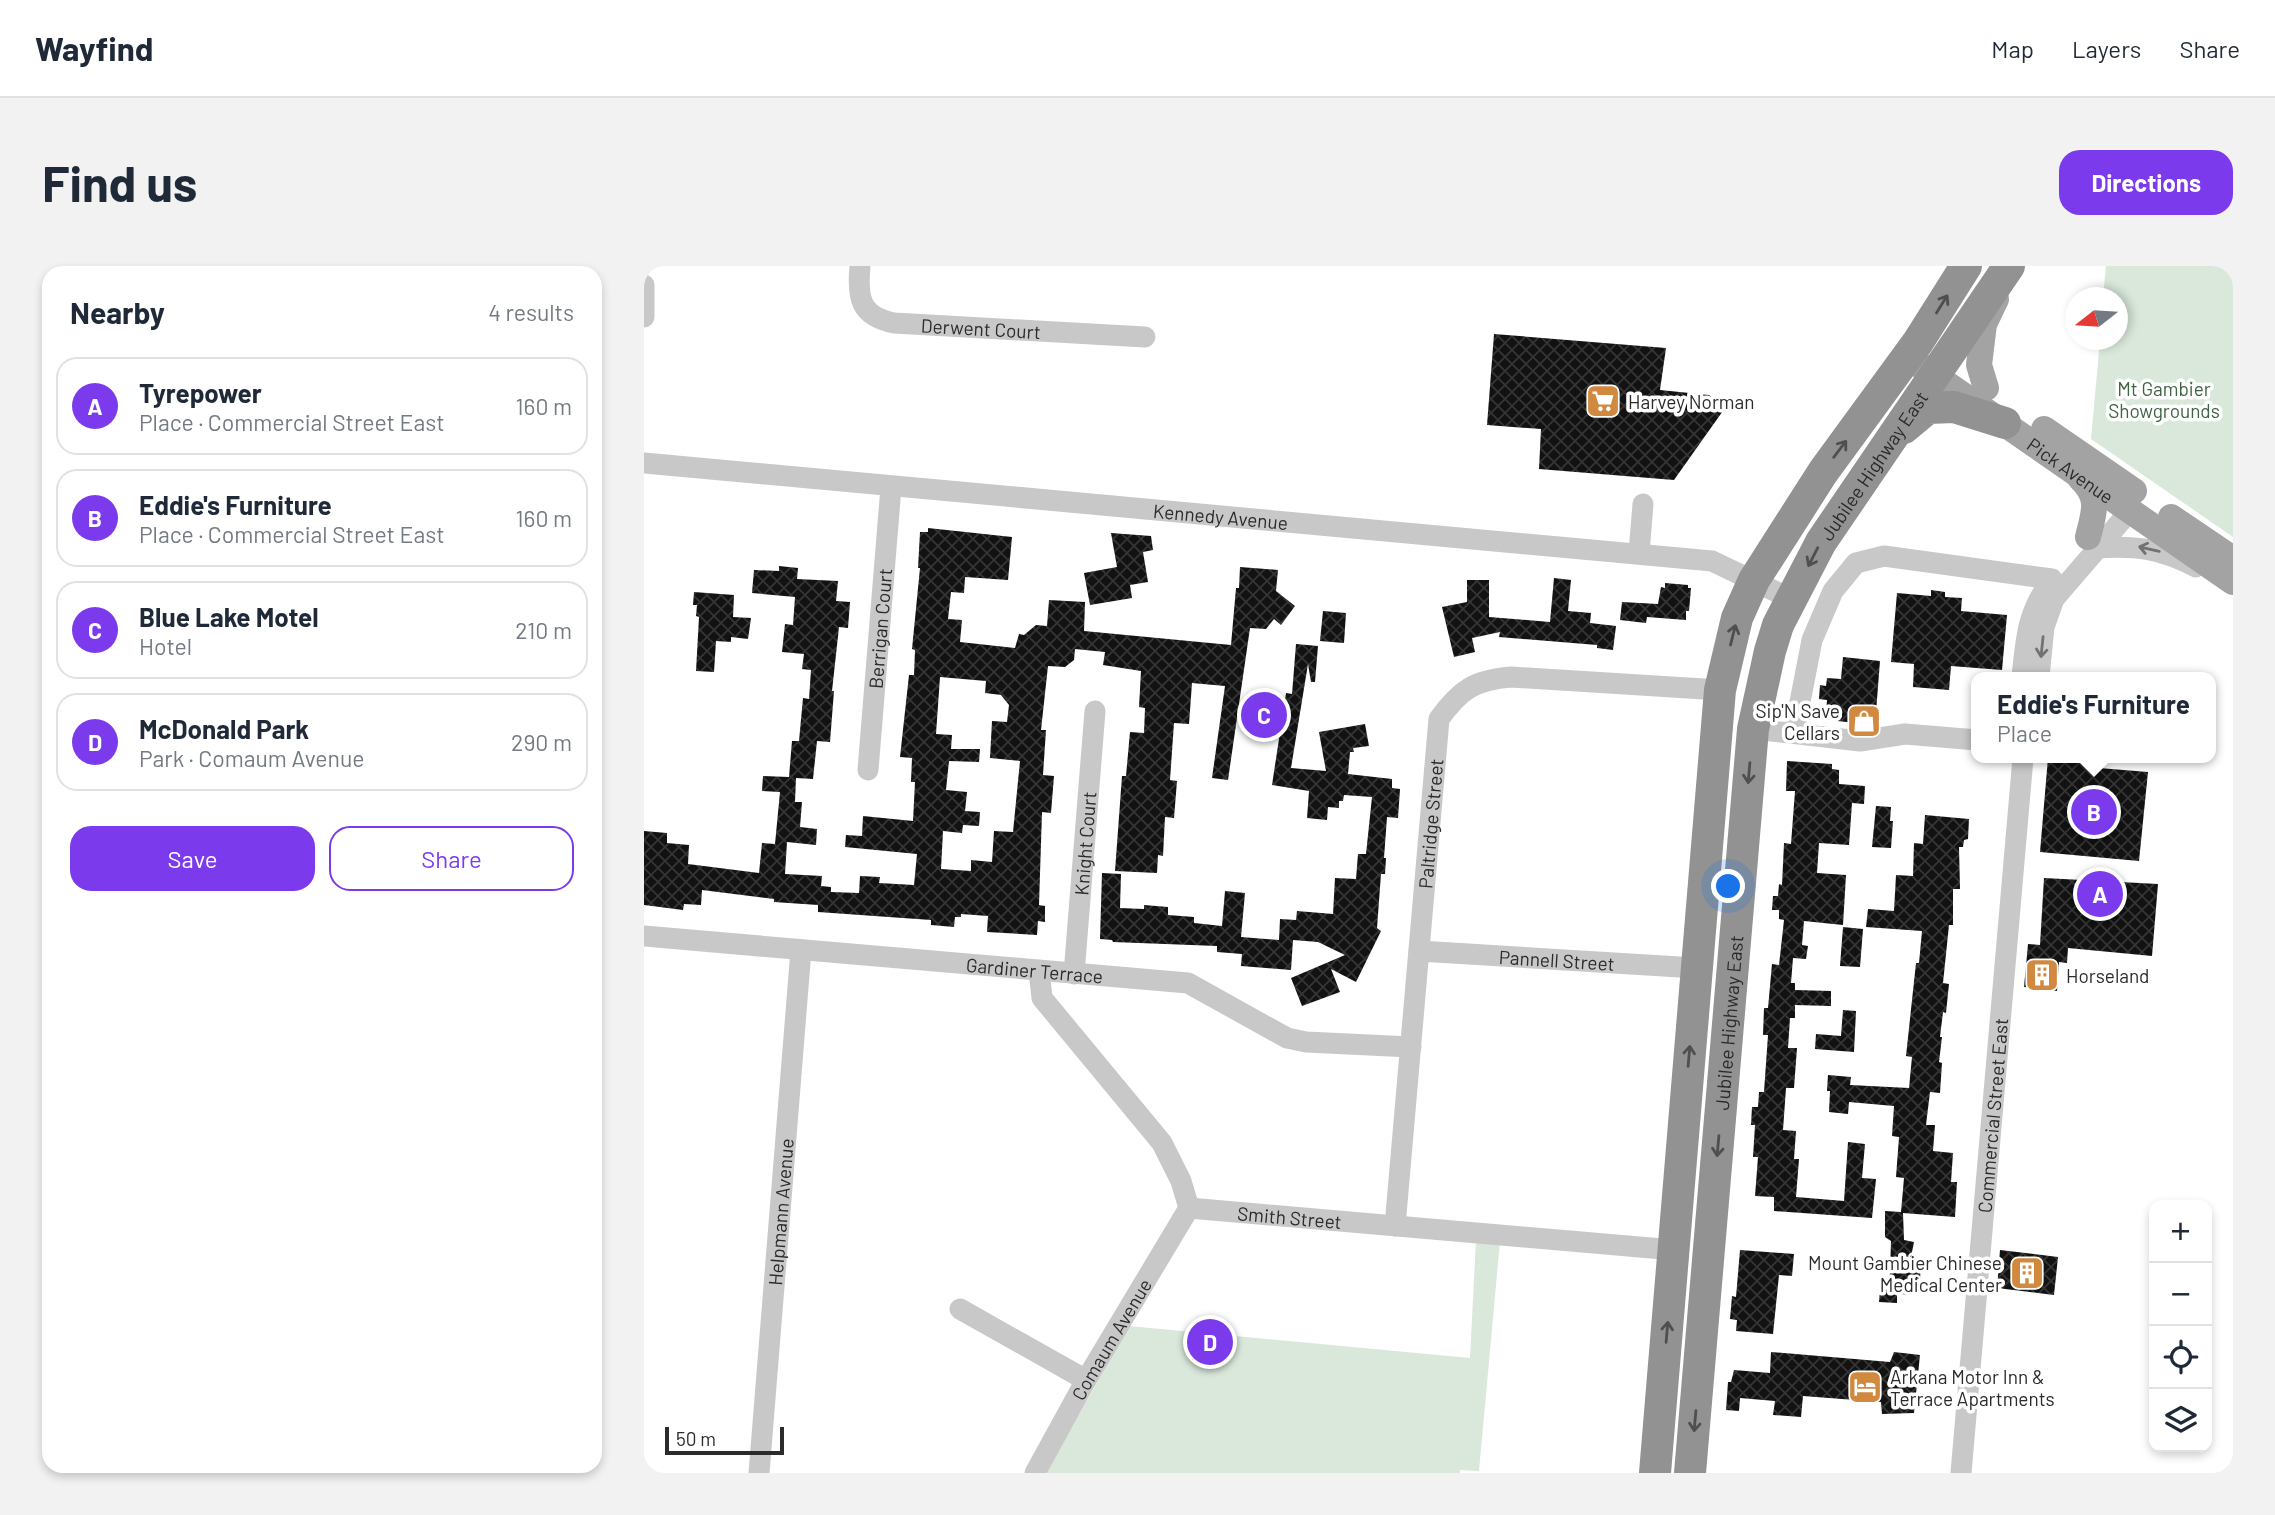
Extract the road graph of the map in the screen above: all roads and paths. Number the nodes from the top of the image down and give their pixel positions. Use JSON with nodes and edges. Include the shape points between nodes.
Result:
{"nodes":[{"id":1,"x":860,"y":266,"type":"edge"},
{"id":2,"x":1966,"y":266,"type":"edge"},
{"id":3,"x":2006,"y":270,"type":"edge"},
{"id":4,"x":644,"y":285,"type":"edge"},
{"id":5,"x":644,"y":317,"type":"edge"},
{"id":6,"x":1145,"y":337,"type":"dead end"},
{"id":7,"x":1913,"y":350,"type":"junction"},
{"id":8,"x":1940,"y":368,"type":"junction"},
{"id":9,"x":1986,"y":388,"type":"junction"},
{"id":10,"x":2005,"y":423,"type":"junction"},
{"id":11,"x":1891,"y":439,"type":"junction"},
{"id":12,"x":644,"y":463,"type":"edge"},
{"id":13,"x":2076,"y":473,"type":"junction"},
{"id":14,"x":891,"y":487,"type":"junction"},
{"id":15,"x":2129,"y":499,"type":"junction"},
{"id":16,"x":1643,"y":504,"type":"dead end"},
{"id":17,"x":2093,"y":542,"type":"junction"},
{"id":18,"x":1639,"y":552,"type":"junction"},
{"id":19,"x":2233,"y":559,"type":"edge"},
{"id":20,"x":2052,"y":579,"type":"junction"},
{"id":21,"x":1755,"y":580,"type":"junction"},
{"id":22,"x":2233,"y":584,"type":"edge"},
{"id":23,"x":1791,"y":599,"type":"junction"},
{"id":24,"x":2023,"y":672,"type":"edge"},
{"id":25,"x":2039,"y":672,"type":"edge"},
{"id":26,"x":1720,"y":690,"type":"junction"},
{"id":27,"x":1095,"y":711,"type":"dead end"},
{"id":28,"x":1753,"y":729,"type":"junction"},
{"id":29,"x":1794,"y":733,"type":"junction"},
{"id":30,"x":1971,"y":740,"type":"edge"},
{"id":31,"x":2023,"y":763,"type":"edge"},
{"id":32,"x":868,"y":770,"type":"dead end"},
{"id":33,"x":644,"y":936,"type":"edge"},
{"id":34,"x":801,"y":950,"type":"junction"},
{"id":35,"x":1419,"y":951,"type":"junction"},
{"id":36,"x":1696,"y":968,"type":"junction"},
{"id":37,"x":1040,"y":971,"type":"junction"},
{"id":38,"x":1074,"y":974,"type":"junction"},
{"id":39,"x":1411,"y":1047,"type":"junction"},
{"id":40,"x":1685,"y":1101,"type":"junction"},
{"id":41,"x":1721,"y":1104,"type":"junction"},
{"id":42,"x":1189,"y":1208,"type":"junction"},
{"id":43,"x":1395,"y":1226,"type":"junction"},
{"id":44,"x":1674,"y":1250,"type":"junction"},
{"id":45,"x":960,"y":1309,"type":"dead end"},
{"id":46,"x":1664,"y":1370,"type":"junction"},
{"id":47,"x":1699,"y":1373,"type":"junction"},
{"id":48,"x":1086,"y":1380,"type":"junction"},
{"id":49,"x":759,"y":1473,"type":"edge"},
{"id":50,"x":1034,"y":1473,"type":"edge"},
{"id":51,"x":1655,"y":1473,"type":"edge"},
{"id":52,"x":1690,"y":1473,"type":"edge"},
{"id":53,"x":1961,"y":1473,"type":"edge"}],
"edges":[{"from":1,"to":6,"type":"street","name":"Derwent Court","via":[[860,299],[878,320]]},
{"from":7,"to":2,"type":"highway","name":"Jubilee Highway East","one_way":true},
{"from":3,"to":8,"type":"highway","name":"Jubilee Highway East"},
{"from":3,"to":9,"type":"main road","via":[[1984,324],[1979,365]]},
{"from":4,"to":5,"type":"street"},
{"from":7,"to":8,"type":"main road","name":"Pick Avenue"},
{"from":21,"to":7,"type":"highway","name":"Jubilee Highway East","one_way":true,"via":[[1823,472]]},
{"from":8,"to":9,"type":"main road","name":"Pick Avenue"},
{"from":8,"to":10,"type":"main road","name":"Pick Avenue"},
{"from":8,"to":11,"type":"highway","name":"Jubilee Highway East"},
{"from":9,"to":15,"type":"main road","name":"Pick Avenue"},
{"from":10,"to":11,"type":"highway","via":[[1954,407],[1928,408]]},
{"from":10,"to":13,"type":"main road","name":"Pick Avenue"},
{"from":11,"to":23,"type":"highway","name":"Jubilee Highway East","one_way":true,"via":[[1821,542]]},
{"from":12,"to":14,"type":"street","name":"Kennedy Avenue"},
{"from":13,"to":15,"type":"main road","name":"Pick Avenue"},
{"from":13,"to":17,"type":"main road","via":[[2090,487],[2094,499]]},
{"from":14,"to":18,"type":"street","name":"Kennedy Avenue"},
{"from":14,"to":32,"type":"street","name":"Berrigan Court"},
{"from":15,"to":17,"type":"street","via":[[2110,512]]},
{"from":15,"to":19,"type":"main road","name":"Pick Avenue"},
{"from":15,"to":22,"type":"main road","name":"Pick Avenue"},
{"from":16,"to":18,"type":"street"},
{"from":17,"to":20,"type":"street"},
{"from":22,"to":17,"type":"street","one_way":true,"via":[[2225,585],[2194,565],[2149,548]]},
{"from":17,"to":25,"type":"street","one_way":true,"via":[[2050,607]]},
{"from":18,"to":21,"type":"street","name":"Kennedy Avenue","via":[[1712,561]]},
{"from":20,"to":24,"type":"street","via":[[2030,619]]},
{"from":20,"to":29,"type":"street","via":[[1884,556],[1856,563],[1833,591],[1812,640]]},
{"from":21,"to":23,"type":"street","name":"Kennedy Avenue"},
{"from":26,"to":21,"type":"highway","name":"Jubilee Highway East","one_way":true,"via":[[1737,618]]},
{"from":23,"to":28,"type":"highway","name":"Jubilee Highway East","via":[[1770,651]]},
{"from":26,"to":35,"type":"street","name":"Paltridge Street","via":[[1511,677],[1488,678],[1467,687],[1439,719]]},
{"from":26,"to":36,"type":"highway","name":"Jubilee Highway East"},
{"from":27,"to":38,"type":"street","name":"Knight Court"},
{"from":28,"to":29,"type":"street"},
{"from":28,"to":41,"type":"highway","name":"Jubilee Highway East","one_way":true},
{"from":29,"to":30,"type":"street","via":[[1860,741],[1905,734]]},
{"from":31,"to":53,"type":"street","name":"Commercial Street East"},
{"from":33,"to":34,"type":"street","name":"Gardiner Terrace"},
{"from":34,"to":37,"type":"street","name":"Gardiner Terrace"},
{"from":34,"to":49,"type":"street","name":"Helpmann Avenue"},
{"from":35,"to":36,"type":"street","name":"Pannell Street"},
{"from":35,"to":39,"type":"street","name":"Paltridge Street"},
{"from":40,"to":36,"type":"highway","name":"Jubilee Highway East","one_way":true},
{"from":37,"to":38,"type":"street","name":"Gardiner Terrace"},
{"from":37,"to":42,"type":"street","via":[[1042,998],[1162,1143]]},
{"from":38,"to":39,"type":"street","name":"Gardiner Terrace","via":[[1188,984],[1287,1038]]},
{"from":39,"to":43,"type":"street","name":"Paltridge Street"},
{"from":40,"to":41,"type":"highway"},
{"from":40,"to":44,"type":"highway","name":"Jubilee Highway East"},
{"from":41,"to":47,"type":"highway","name":"Jubilee Highway East","one_way":true},
{"from":42,"to":43,"type":"street","name":"Smith Street"},
{"from":42,"to":48,"type":"street","name":"Comaum Avenue"},
{"from":43,"to":44,"type":"street","name":"Smith Street"},
{"from":46,"to":44,"type":"highway","name":"Jubilee Highway East","one_way":true},
{"from":45,"to":48,"type":"street"},
{"from":46,"to":47,"type":"highway"},
{"from":46,"to":51,"type":"highway","name":"Jubilee Highway East"},
{"from":47,"to":52,"type":"highway","name":"Jubilee Highway East","one_way":true},
{"from":48,"to":50,"type":"street","name":"Comaum Avenue"}]}
